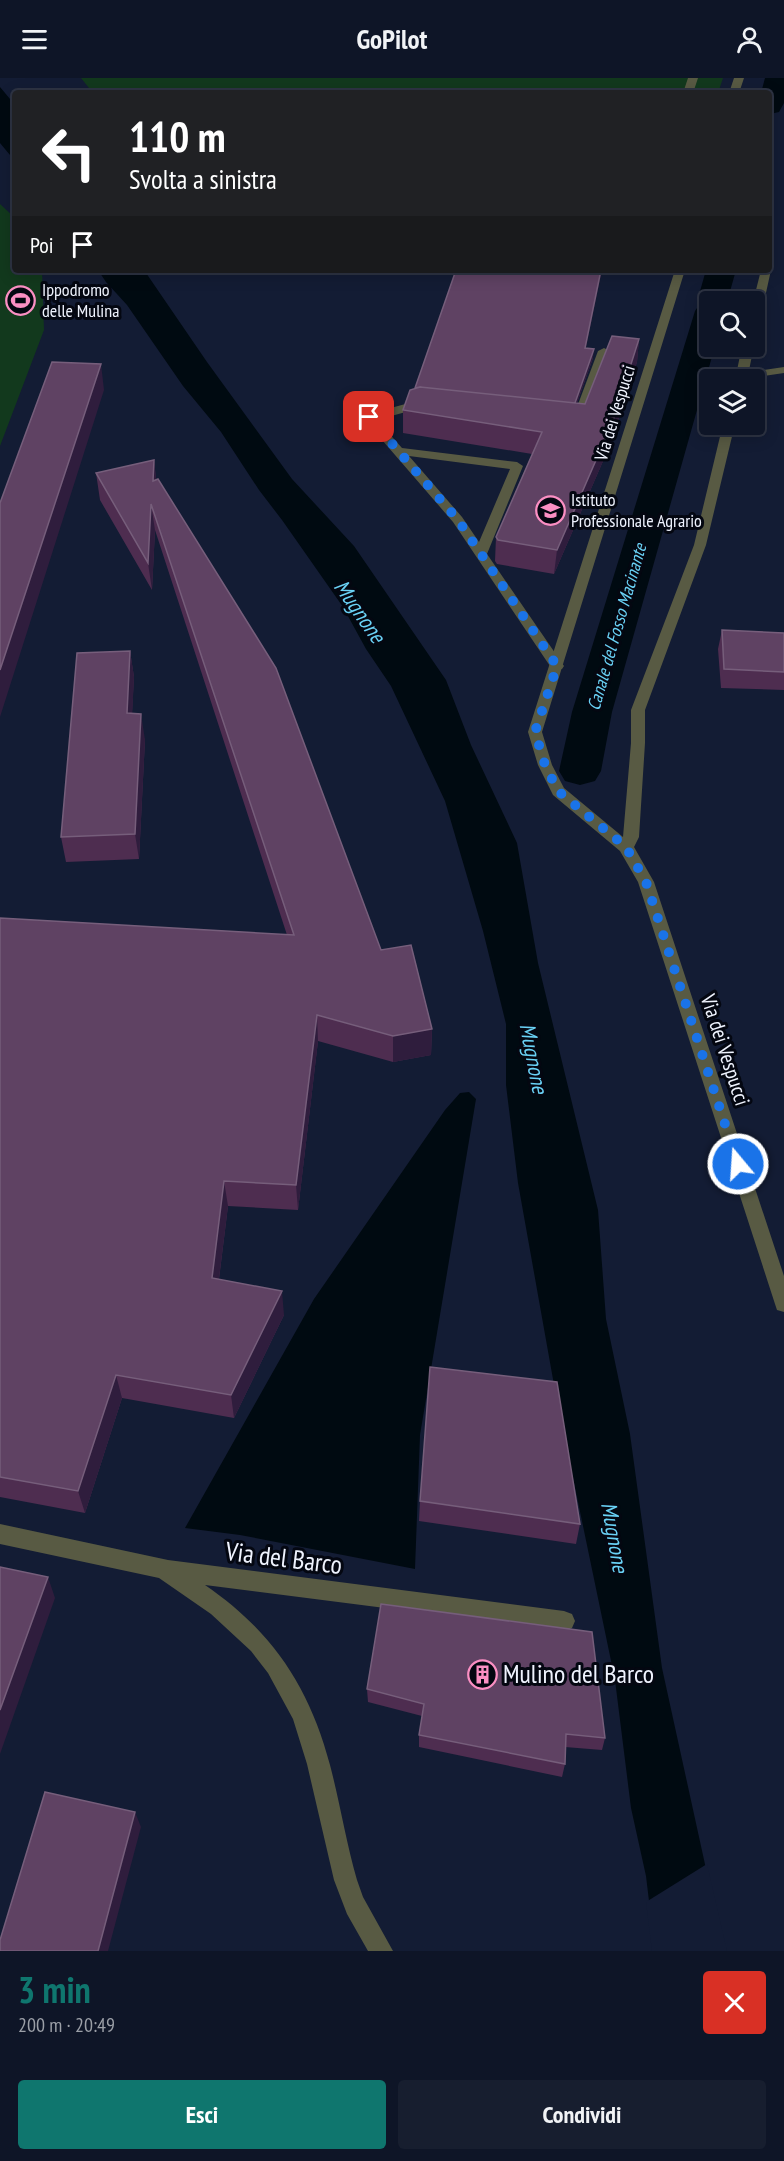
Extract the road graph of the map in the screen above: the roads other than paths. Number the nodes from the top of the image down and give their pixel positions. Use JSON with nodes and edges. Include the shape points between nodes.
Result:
{"nodes":[{"id":1,"x":679,"y":273,"type":"edge"},
{"id":2,"x":765,"y":273,"type":"edge"},
{"id":3,"x":761,"y":291,"type":"edge"},
{"id":4,"x":604,"y":351,"type":"edge"},
{"id":5,"x":784,"y":370,"type":"edge"},
{"id":6,"x":765,"y":374,"type":"edge"},
{"id":7,"x":442,"y":407,"type":"edge"},
{"id":8,"x":567,"y":422,"type":"edge"},
{"id":9,"x":726,"y":435,"type":"edge"},
{"id":10,"x":398,"y":451,"type":"junction"},
{"id":11,"x":481,"y":554,"type":"junction"},
{"id":12,"x":557,"y":666,"type":"junction"},
{"id":13,"x":626,"y":847,"type":"junction"},
{"id":14,"x":784,"y":1304,"type":"edge"},
{"id":15,"x":0,"y":1534,"type":"edge"},
{"id":16,"x":164,"y":1571,"type":"junction"},
{"id":17,"x":564,"y":1621,"type":"dead end"},
{"id":18,"x":381,"y":1951,"type":"edge"}],
"edges":[{"from":1,"to":12,"type":"street","name":"Via dei Vespucci"},
{"from":2,"to":3,"type":"street"},
{"from":4,"to":8,"type":"street","via":[[578,423]]},
{"from":5,"to":6,"type":"street"},
{"from":7,"to":10,"type":"street","via":[[420,404],[369,417]]},
{"from":9,"to":13,"type":"street","via":[[700,545],[638,710],[632,837]]},
{"from":10,"to":11,"type":"street","via":[[458,520]]},
{"from":10,"to":11,"type":"street","via":[[517,466]]},
{"from":11,"to":12,"type":"street"},
{"from":12,"to":13,"type":"street","name":"Via dei Vespucci","via":[[535,732],[545,765],[558,791]]},
{"from":13,"to":14,"type":"street","name":"Via dei Vespucci","via":[[646,882]]},
{"from":15,"to":16,"type":"street","name":"Via del Barco"},
{"from":16,"to":17,"type":"street","name":"Via del Barco"},
{"from":16,"to":18,"type":"street","via":[[235,1618],[266,1651],[293,1693],[314,1747],[352,1899]]}]}
